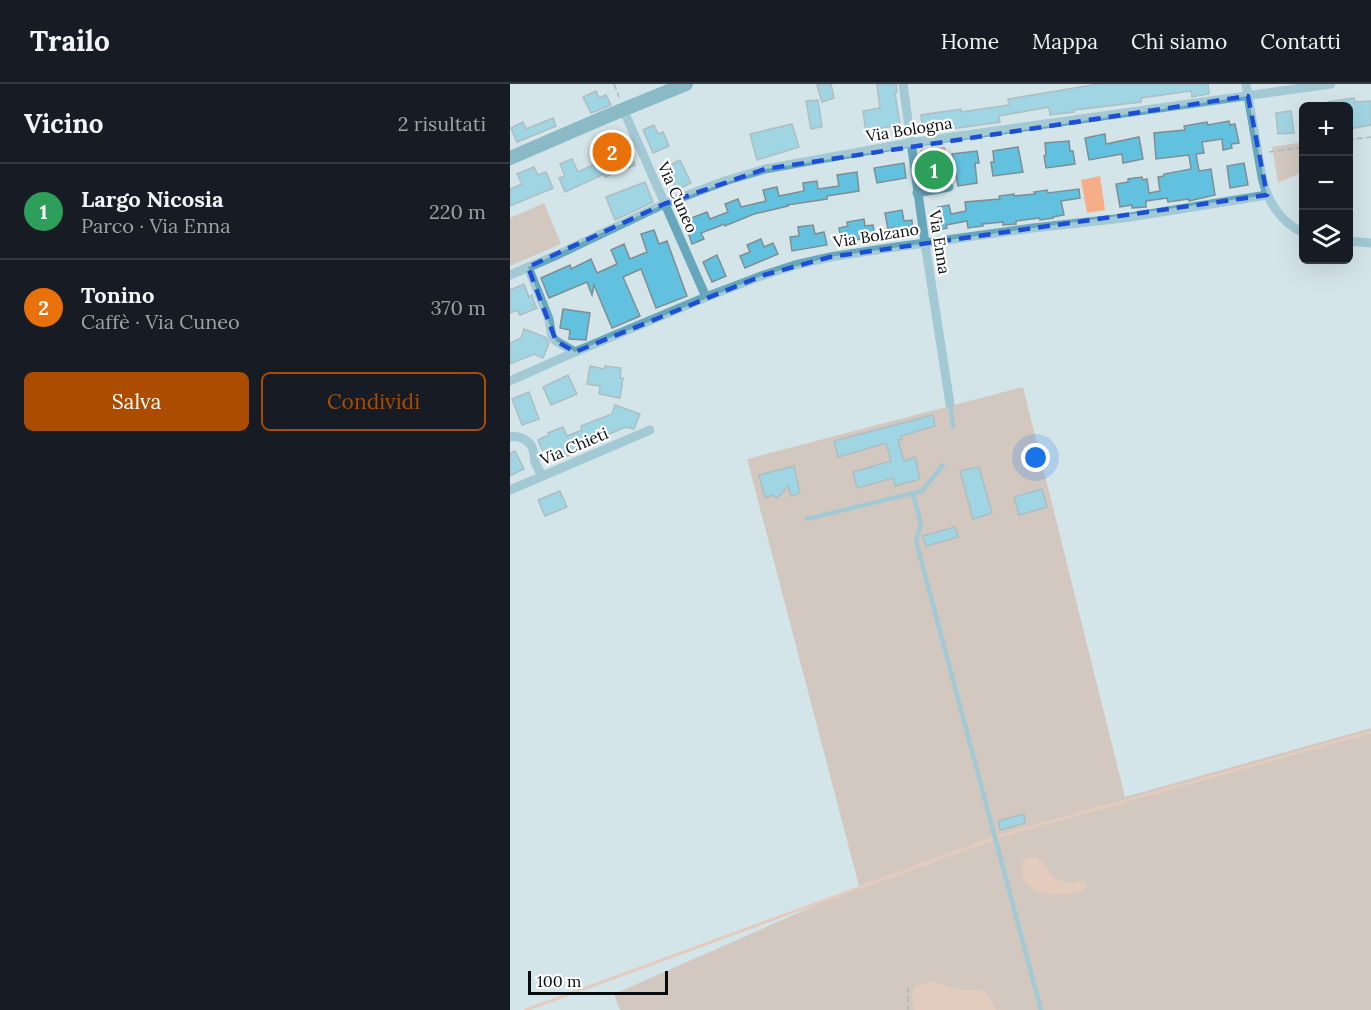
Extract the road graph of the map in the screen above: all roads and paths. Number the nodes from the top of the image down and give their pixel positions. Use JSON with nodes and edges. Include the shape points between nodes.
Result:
{"nodes":[{"id":1,"x":614,"y":84,"type":"edge"},
{"id":2,"x":686,"y":84,"type":"edge"},
{"id":3,"x":903,"y":84,"type":"edge"},
{"id":4,"x":1246,"y":84,"type":"edge"},
{"id":5,"x":1331,"y":84,"type":"edge"},
{"id":6,"x":1248,"y":96,"type":"junction"},
{"id":7,"x":623,"y":109,"type":"junction"},
{"id":8,"x":1371,"y":137,"type":"edge"},
{"id":9,"x":1353,"y":139,"type":"edge"},
{"id":10,"x":910,"y":144,"type":"junction"},
{"id":11,"x":1299,"y":148,"type":"edge"},
{"id":12,"x":1258,"y":153,"type":"junction"},
{"id":13,"x":510,"y":158,"type":"edge"},
{"id":14,"x":949,"y":187,"type":"dead end"},
{"id":15,"x":917,"y":193,"type":"junction"},
{"id":16,"x":1267,"y":195,"type":"junction"},
{"id":17,"x":664,"y":204,"type":"junction"},
{"id":18,"x":1299,"y":231,"type":"edge"},
{"id":19,"x":1353,"y":241,"type":"edge"},
{"id":20,"x":925,"y":243,"type":"junction"},
{"id":21,"x":1371,"y":243,"type":"edge"},
{"id":22,"x":528,"y":267,"type":"junction"},
{"id":23,"x":510,"y":275,"type":"edge"},
{"id":24,"x":706,"y":297,"type":"junction"},
{"id":25,"x":574,"y":352,"type":"junction"},
{"id":26,"x":510,"y":381,"type":"edge"},
{"id":27,"x":950,"y":404,"type":"joint"},
{"id":28,"x":953,"y":427,"type":"dead end"},
{"id":29,"x":650,"y":430,"type":"dead end"},
{"id":30,"x":510,"y":437,"type":"edge"},
{"id":31,"x":943,"y":465,"type":"dead end"},
{"id":32,"x":542,"y":476,"type":"junction"},
{"id":33,"x":510,"y":490,"type":"edge"},
{"id":34,"x":913,"y":493,"type":"junction"},
{"id":35,"x":807,"y":519,"type":"dead end"},
{"id":36,"x":908,"y":987,"type":"dead end"},
{"id":37,"x":908,"y":1010,"type":"edge"},
{"id":38,"x":1041,"y":1010,"type":"edge"}],
"edges":[{"from":1,"to":7,"type":"path"},
{"from":2,"to":7,"type":"main road"},
{"from":3,"to":10,"type":"street","name":"Via Enna"},
{"from":4,"to":6,"type":"street"},
{"from":5,"to":6,"type":"street","name":"Via Bologna"},
{"from":6,"to":10,"type":"street","name":"Via Bologna"},
{"from":6,"to":12,"type":"street"},
{"from":7,"to":13,"type":"main road"},
{"from":7,"to":17,"type":"street","name":"Via Cuneo"},
{"from":8,"to":9,"type":"path"},
{"from":10,"to":15,"type":"street","name":"Via Enna"},
{"from":10,"to":17,"type":"street","name":"Via Bologna","via":[[765,169]]},
{"from":11,"to":12,"type":"path"},
{"from":12,"to":16,"type":"street"},
{"from":14,"to":15,"type":"street"},
{"from":15,"to":20,"type":"street","name":"Via Enna"},
{"from":16,"to":18,"type":"street","via":[[1282,218]]},
{"from":16,"to":20,"type":"street","name":"Via Bolzano"},
{"from":17,"to":22,"type":"street","name":"Via Bologna"},
{"from":17,"to":24,"type":"street","name":"Via Cuneo"},
{"from":19,"to":21,"type":"street"},
{"from":20,"to":24,"type":"street","name":"Via Bolzano","via":[[795,265]]},
{"from":20,"to":27,"type":"street","name":"Via Enna"},
{"from":22,"to":23,"type":"street","name":"Via Bologna"},
{"from":22,"to":25,"type":"street","via":[[552,337]]},
{"from":24,"to":25,"type":"street","name":"Via Bolzano"},
{"from":25,"to":26,"type":"street","name":"Via Bolzano"},
{"from":27,"to":28,"type":"lane"},
{"from":29,"to":32,"type":"street","name":"Via Chieti"},
{"from":30,"to":32,"type":"street","via":[[519,436],[529,443]]},
{"from":31,"to":34,"type":"lane","via":[[922,491]]},
{"from":32,"to":33,"type":"street","name":"Via Chieti"},
{"from":34,"to":35,"type":"lane"},
{"from":34,"to":38,"type":"lane","via":[[921,524],[916,541]]},
{"from":36,"to":37,"type":"path"}]}
